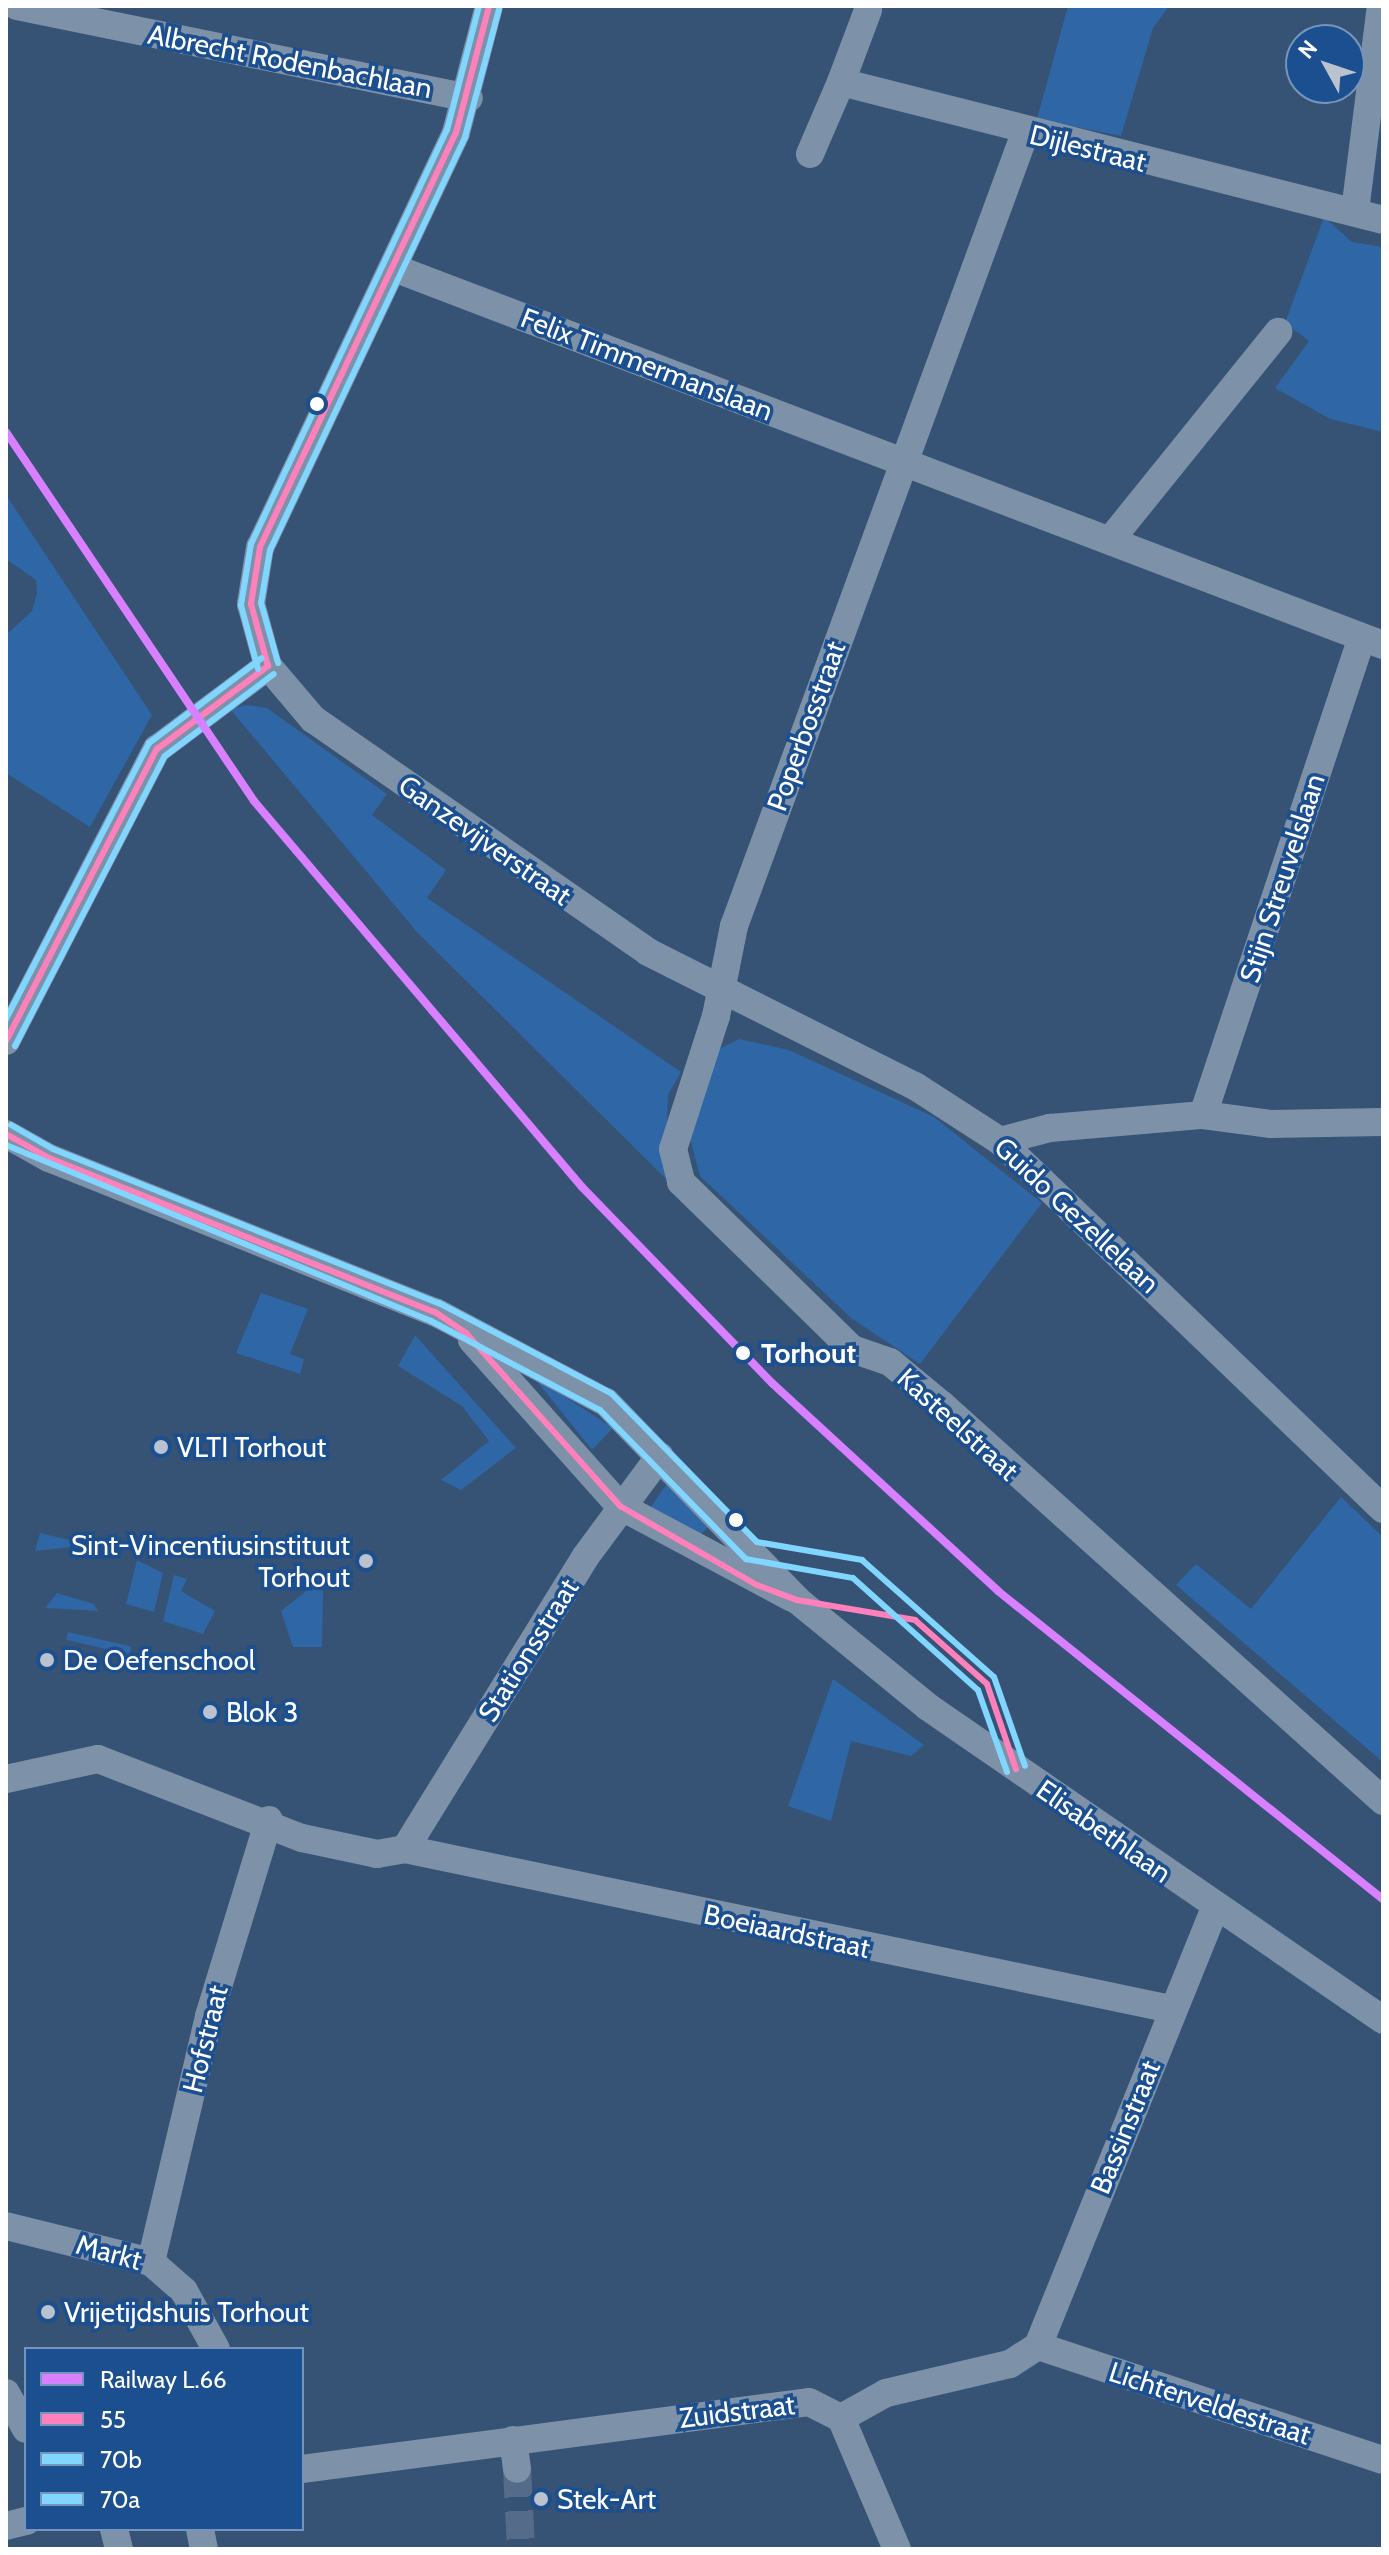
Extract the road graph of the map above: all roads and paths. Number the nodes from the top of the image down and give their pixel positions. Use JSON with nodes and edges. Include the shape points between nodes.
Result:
{"nodes":[{"id":1,"x":17,"y":6,"type":"edge"},
{"id":2,"x":489,"y":6,"type":"edge"},
{"id":3,"x":1381,"y":6,"type":"edge"},
{"id":4,"x":868,"y":10,"type":"dead end"},
{"id":5,"x":841,"y":82,"type":"junction"},
{"id":6,"x":469,"y":98,"type":"junction"},
{"id":7,"x":1025,"y":133,"type":"junction"},
{"id":8,"x":810,"y":154,"type":"dead end"},
{"id":9,"x":1346,"y":208,"type":"junction"},
{"id":10,"x":1383,"y":220,"type":"edge"},
{"id":11,"x":394,"y":268,"type":"junction"},
{"id":12,"x":1278,"y":332,"type":"dead end"},
{"id":13,"x":900,"y":461,"type":"junction"},
{"id":14,"x":1112,"y":538,"type":"junction"},
{"id":15,"x":1372,"y":643,"type":"edge"},
{"id":16,"x":268,"y":666,"type":"junction"},
{"id":17,"x":719,"y":993,"type":"junction"},
{"id":18,"x":6,"y":1041,"type":"edge"},
{"id":19,"x":1203,"y":1115,"type":"junction"},
{"id":20,"x":1383,"y":1122,"type":"edge"},
{"id":21,"x":6,"y":1134,"type":"edge"},
{"id":22,"x":1000,"y":1141,"type":"junction"},
{"id":23,"x":466,"y":1333,"type":"junction"},
{"id":24,"x":660,"y":1456,"type":"junction"},
{"id":25,"x":620,"y":1506,"type":"junction"},
{"id":26,"x":1383,"y":1509,"type":"edge"},
{"id":27,"x":797,"y":1600,"type":"junction"},
{"id":28,"x":6,"y":1779,"type":"edge"},
{"id":29,"x":1383,"y":1801,"type":"edge"},
{"id":30,"x":269,"y":1820,"type":"junction"},
{"id":31,"x":405,"y":1849,"type":"junction"},
{"id":32,"x":1215,"y":1909,"type":"junction"},
{"id":33,"x":1171,"y":2009,"type":"junction"},
{"id":34,"x":1383,"y":2020,"type":"edge"},
{"id":35,"x":6,"y":2226,"type":"edge"},
{"id":36,"x":151,"y":2262,"type":"junction"},
{"id":37,"x":1038,"y":2346,"type":"junction"},
{"id":38,"x":215,"y":2347,"type":"edge"},
{"id":39,"x":6,"y":2393,"type":"edge"},
{"id":40,"x":841,"y":2418,"type":"junction"},
{"id":41,"x":24,"y":2425,"type":"edge"},
{"id":42,"x":513,"y":2440,"type":"junction"},
{"id":43,"x":1383,"y":2460,"type":"edge"},
{"id":44,"x":304,"y":2469,"type":"edge"},
{"id":45,"x":517,"y":2469,"type":"tunnel mouth"},
{"id":46,"x":897,"y":2549,"type":"edge"}],
"edges":[{"from":1,"to":6,"type":"street","name":"Albrecht Rodenbachlaan"},
{"from":2,"to":6,"type":"street"},
{"from":3,"to":9,"type":"street"},
{"from":4,"to":5,"type":"street"},
{"from":5,"to":7,"type":"street","name":"Dijlestraat"},
{"from":5,"to":8,"type":"street"},
{"from":6,"to":11,"type":"street"},
{"from":7,"to":9,"type":"street","name":"Dijlestraat"},
{"from":7,"to":13,"type":"street","name":"Poperbosstraat"},
{"from":9,"to":10,"type":"street","name":"Dijlestraat"},
{"from":11,"to":13,"type":"street","name":"Felix Timmermanslaan"},
{"from":11,"to":16,"type":"street","via":[[260,547],[251,604]]},
{"from":12,"to":14,"type":"street"},
{"from":13,"to":14,"type":"street"},
{"from":13,"to":17,"type":"street","name":"Poperbosstraat","via":[[734,926]]},
{"from":14,"to":15,"type":"street"},
{"from":15,"to":19,"type":"street","name":"Stijn Streuvelslaan"},
{"from":16,"to":17,"type":"street","name":"Ganzevijverstraat","via":[[313,719],[648,952]]},
{"from":16,"to":18,"type":"street","via":[[157,749]]},
{"from":17,"to":22,"type":"street","name":"Guido Gezellelaan","via":[[915,1086]]},
{"from":17,"to":29,"type":"street","name":"Kasteelstraat","via":[[673,1149],[681,1182],[852,1349],[890,1362],[942,1405]]},
{"from":19,"to":20,"type":"street","via":[[1271,1124]]},
{"from":19,"to":22,"type":"street","via":[[1050,1128]]},
{"from":21,"to":23,"type":"street","via":[[49,1158],[435,1312]]},
{"from":22,"to":26,"type":"street","name":"Guido Gezellelaan"},
{"from":23,"to":24,"type":"street","name":"Elisabethlaan","via":[[606,1402]]},
{"from":23,"to":25,"type":"street"},
{"from":24,"to":25,"type":"street","name":"Stationsstraat"},
{"from":24,"to":27,"type":"street","name":"Elisabethlaan"},
{"from":25,"to":27,"type":"street","name":"Elisabethlaan"},
{"from":25,"to":31,"type":"street","name":"Stationsstraat"},
{"from":27,"to":32,"type":"street","name":"Elisabethlaan","via":[[928,1707]]},
{"from":28,"to":30,"type":"street","name":"Boeiaardstraat","via":[[98,1759]]},
{"from":30,"to":31,"type":"street","name":"Boeiaardstraat","via":[[317,1841],[377,1854]]},
{"from":30,"to":36,"type":"street","name":"Hofstraat","via":[[209,2016]]},
{"from":31,"to":33,"type":"street","name":"Boeiaardstraat"},
{"from":32,"to":33,"type":"street","name":"Bassinstraat"},
{"from":32,"to":34,"type":"street","name":"Elisabethlaan"},
{"from":33,"to":37,"type":"street","name":"Bassinstraat"},
{"from":35,"to":36,"type":"street","name":"Markt"},
{"from":36,"to":38,"type":"street","name":"Markt","via":[[184,2291]]},
{"from":37,"to":40,"type":"street","via":[[1010,2364],[886,2393]]},
{"from":37,"to":43,"type":"street","name":"Lichterveldestraat"},
{"from":39,"to":41,"type":"street"},
{"from":40,"to":42,"type":"street","name":"Zuidstraat","via":[[819,2405],[783,2403]]},
{"from":40,"to":46,"type":"street"},
{"from":42,"to":44,"type":"street","name":"Zuidstraat"},
{"from":42,"to":45,"type":"street"}]}
